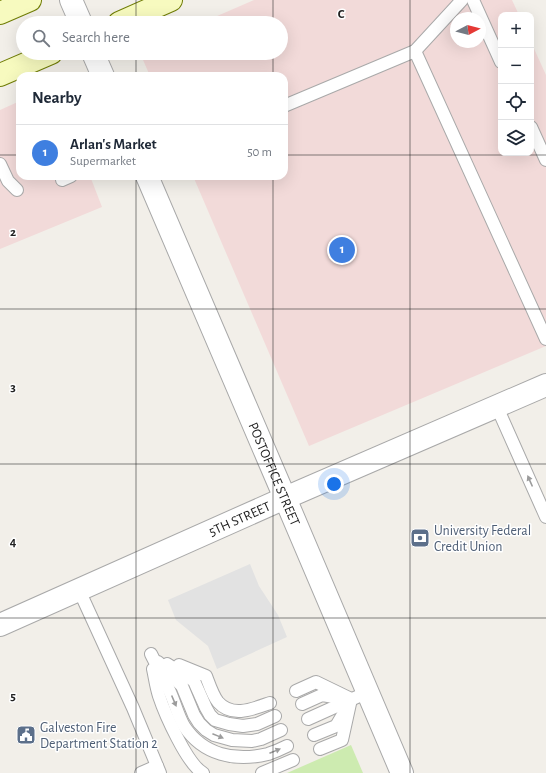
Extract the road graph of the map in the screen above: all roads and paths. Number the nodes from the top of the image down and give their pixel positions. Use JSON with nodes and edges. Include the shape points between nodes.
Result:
{"nodes":[{"id":1,"x":30,"y":0,"type":"edge"},
{"id":2,"x":71,"y":0,"type":"edge"},
{"id":3,"x":172,"y":0,"type":"edge"},
{"id":4,"x":462,"y":0,"type":"edge"},
{"id":5,"x":473,"y":0,"type":"edge"},
{"id":6,"x":0,"y":13,"type":"edge"},
{"id":7,"x":77,"y":16,"type":"edge"},
{"id":8,"x":135,"y":16,"type":"edge"},
{"id":9,"x":415,"y":51,"type":"junction"},
{"id":10,"x":498,"y":55,"type":"edge"},
{"id":11,"x":35,"y":60,"type":"edge"},
{"id":12,"x":96,"y":60,"type":"edge"},
{"id":13,"x":101,"y":72,"type":"edge"},
{"id":14,"x":0,"y":75,"type":"edge"},
{"id":15,"x":288,"y":104,"type":"edge"},
{"id":16,"x":534,"y":134,"type":"edge"},
{"id":17,"x":546,"y":160,"type":"edge"},
{"id":18,"x":0,"y":164,"type":"edge"},
{"id":19,"x":149,"y":180,"type":"edge"},
{"id":20,"x":17,"y":190,"type":"dead end"},
{"id":21,"x":546,"y":339,"type":"edge"},
{"id":22,"x":546,"y":385,"type":"edge"},
{"id":23,"x":497,"y":406,"type":"junction"},
{"id":24,"x":285,"y":498,"type":"junction"},
{"id":25,"x":546,"y":517,"type":"edge"},
{"id":26,"x":79,"y":590,"type":"junction"},
{"id":27,"x":0,"y":624,"type":"edge"},
{"id":28,"x":151,"y":654,"type":"junction"},
{"id":29,"x":296,"y":691,"type":"dead end"},
{"id":30,"x":359,"y":696,"type":"junction"},
{"id":31,"x":270,"y":703,"type":"dead end"},
{"id":32,"x":302,"y":704,"type":"dead end"},
{"id":33,"x":275,"y":716,"type":"dead end"},
{"id":34,"x":308,"y":719,"type":"dead end"},
{"id":35,"x":281,"y":730,"type":"dead end"},
{"id":36,"x":314,"y":735,"type":"dead end"},
{"id":37,"x":288,"y":746,"type":"dead end"},
{"id":38,"x":320,"y":749,"type":"dead end"},
{"id":39,"x":293,"y":760,"type":"dead end"},
{"id":40,"x":159,"y":770,"type":"edge"},
{"id":41,"x":141,"y":773,"type":"edge"},
{"id":42,"x":203,"y":773,"type":"edge"},
{"id":43,"x":262,"y":773,"type":"edge"},
{"id":44,"x":402,"y":773,"type":"edge"}],
"edges":[{"from":1,"to":6,"type":"street"},
{"from":2,"to":7,"type":"street"},
{"from":3,"to":8,"type":"street"},
{"from":4,"to":9,"type":"lane"},
{"from":5,"to":10,"type":"lane"},
{"from":9,"to":15,"type":"lane"},
{"from":9,"to":21,"type":"lane"},
{"from":11,"to":14,"type":"street"},
{"from":12,"to":13,"type":"street"},
{"from":16,"to":17,"type":"lane"},
{"from":18,"to":20,"type":"lane","via":[[8,181]]},
{"from":19,"to":24,"type":"street","name":"POSTOFFICE STREET"},
{"from":22,"to":23,"type":"street","name":"5TH STREET"},
{"from":23,"to":24,"type":"street","name":"5TH STREET"},
{"from":25,"to":23,"type":"lane","one_way":true},
{"from":24,"to":26,"type":"street","name":"5TH STREET"},
{"from":24,"to":30,"type":"street","name":"POSTOFFICE STREET"},
{"from":26,"to":27,"type":"street","name":"5TH STREET"},
{"from":26,"to":40,"type":"lane"},
{"from":28,"to":31,"type":"lane","via":[[206,676],[217,701],[225,708],[244,712]]},
{"from":28,"to":33,"type":"lane","via":[[194,681],[206,708],[215,720],[243,726],[258,724]]},
{"from":28,"to":35,"type":"lane","one_way":true,"via":[[182,686],[194,715],[206,730],[214,735],[232,740],[252,741]]},
{"from":28,"to":37,"type":"lane","one_way":true,"via":[[184,725],[193,738],[213,752],[246,758],[269,754]]},
{"from":28,"to":42,"type":"lane","via":[[159,696],[176,737]]},
{"from":29,"to":30,"type":"lane","via":[[316,682]]},
{"from":30,"to":32,"type":"lane","via":[[322,695]]},
{"from":30,"to":34,"type":"lane"},
{"from":30,"to":36,"type":"lane","via":[[336,726]]},
{"from":30,"to":38,"type":"lane","via":[[342,740]]},
{"from":30,"to":44,"type":"street","name":"POSTOFFICE STREET"},
{"from":39,"to":43,"type":"lane"},
{"from":40,"to":41,"type":"lane"}]}
